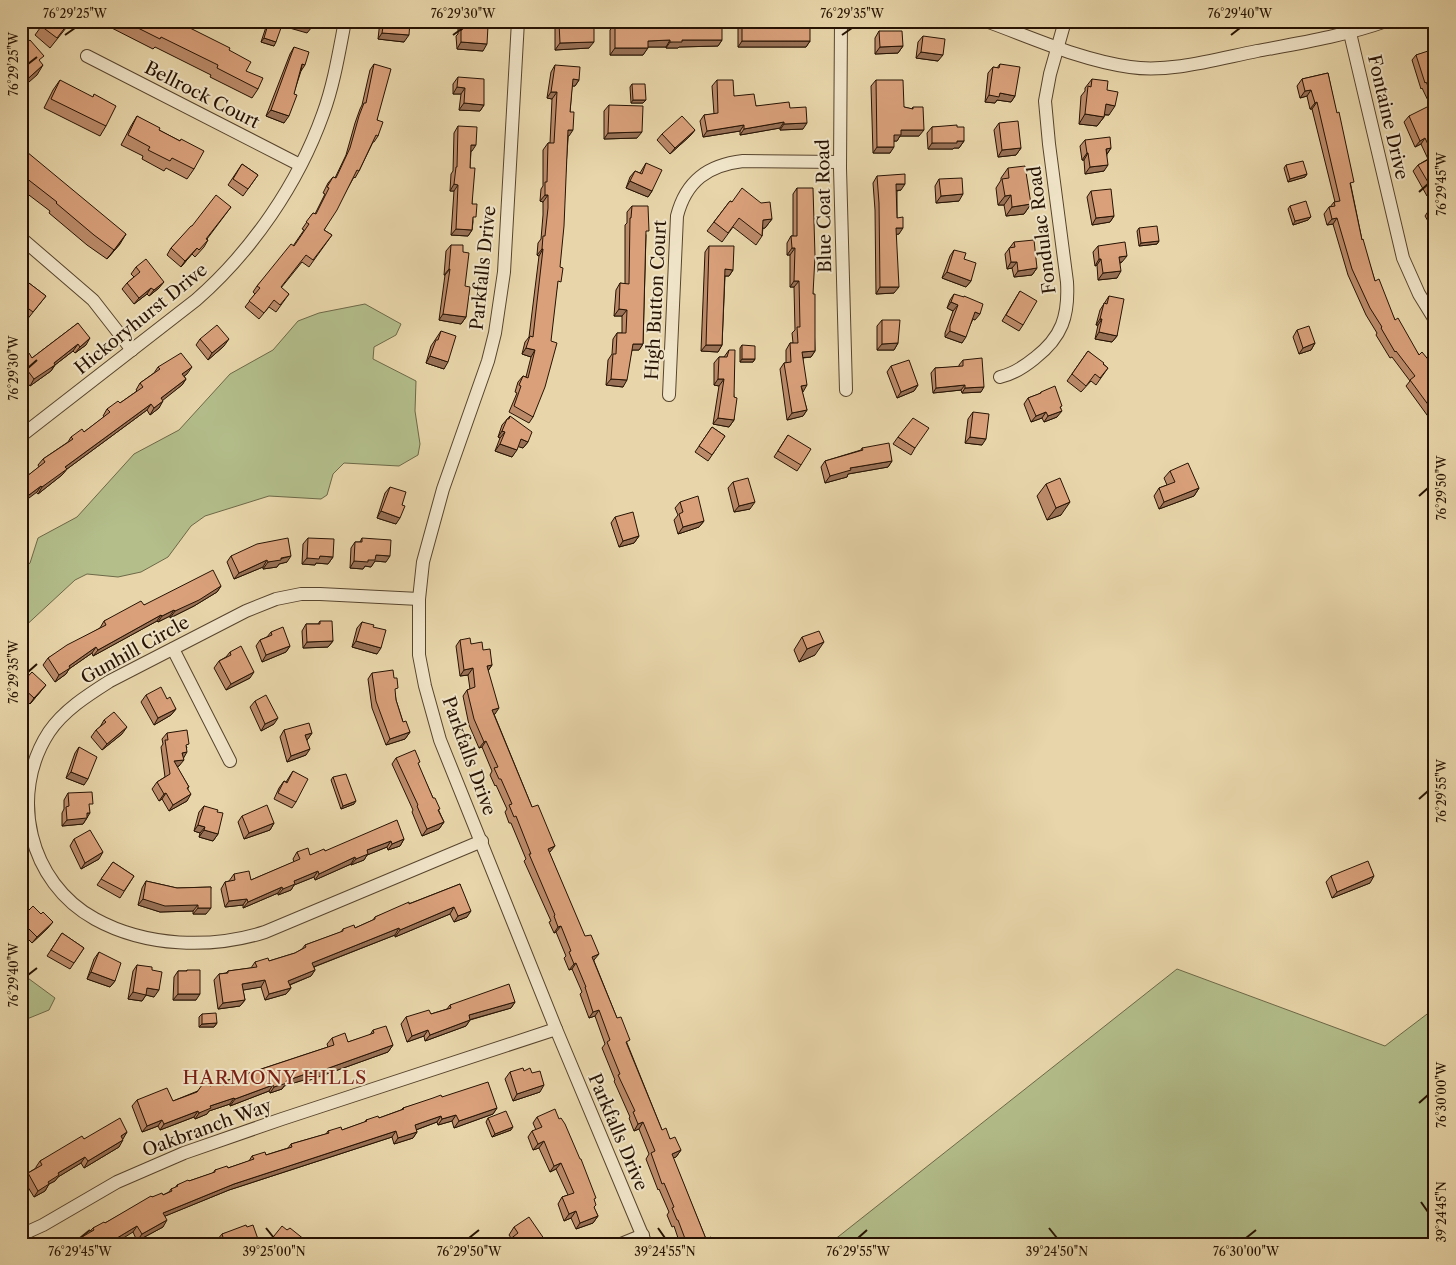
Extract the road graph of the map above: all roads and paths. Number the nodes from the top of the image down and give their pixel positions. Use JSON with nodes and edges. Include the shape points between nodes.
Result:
{"nodes":[{"id":1,"x":345,"y":21,"type":"edge"},
{"id":2,"x":518,"y":21,"type":"edge"},
{"id":3,"x":841,"y":21,"type":"edge"},
{"id":4,"x":986,"y":21,"type":"edge"},
{"id":5,"x":1065,"y":21,"type":"edge"},
{"id":6,"x":1386,"y":21,"type":"edge"},
{"id":7,"x":1350,"y":33,"type":"junction"},
{"id":8,"x":1057,"y":48,"type":"junction"},
{"id":9,"x":88,"y":56,"type":"dead end"},
{"id":10,"x":840,"y":162,"type":"junction"},
{"id":11,"x":300,"y":165,"type":"junction"},
{"id":12,"x":21,"y":238,"type":"edge"},
{"id":13,"x":1435,"y":320,"type":"edge"},
{"id":14,"x":132,"y":350,"type":"junction"},
{"id":15,"x":1000,"y":377,"type":"dead end"},
{"id":16,"x":846,"y":390,"type":"dead end"},
{"id":17,"x":669,"y":395,"type":"dead end"},
{"id":18,"x":23,"y":431,"type":"edge"},
{"id":19,"x":419,"y":599,"type":"junction"},
{"id":20,"x":173,"y":649,"type":"junction"},
{"id":21,"x":230,"y":761,"type":"dead end"},
{"id":22,"x":482,"y":841,"type":"junction"},
{"id":23,"x":556,"y":1029,"type":"junction"},
{"id":24,"x":21,"y":1235,"type":"edge"},
{"id":25,"x":645,"y":1239,"type":"edge"},
{"id":26,"x":621,"y":1244,"type":"edge"}],
"edges":[{"from":1,"to":11,"type":"street","name":"Hickoryhurst Drive","via":[[324,114]]},
{"from":2,"to":19,"type":"street","name":"Parkfalls Drive","via":[[504,272],[495,333],[434,520],[423,562]]},
{"from":3,"to":10,"type":"street","name":"Blue Coat Road"},
{"from":4,"to":8,"type":"street"},
{"from":5,"to":8,"type":"street","name":"Fondulac Road"},
{"from":6,"to":7,"type":"street"},
{"from":7,"to":8,"type":"street","via":[[1150,69],[1094,60]]},
{"from":7,"to":13,"type":"street","name":"Fontaine Drive","via":[[1403,258]]},
{"from":8,"to":15,"type":"street","name":"Fondulac Road","via":[[1045,101],[1067,282],[1066,312],[1051,344],[1028,364]]},
{"from":9,"to":11,"type":"street","name":"Bellrock Court"},
{"from":10,"to":16,"type":"street","name":"Blue Coat Road"},
{"from":10,"to":17,"type":"street","name":"High Button Court","via":[[731,162],[710,169],[688,189],[677,216]]},
{"from":11,"to":14,"type":"street","name":"Hickoryhurst Drive","via":[[265,223],[216,283]]},
{"from":12,"to":14,"type":"street","via":[[93,300]]},
{"from":14,"to":18,"type":"street","name":"Hickoryhurst Drive"},
{"from":19,"to":20,"type":"street","name":"Gunhill Circle","via":[[320,594],[287,596],[261,604]]},
{"from":19,"to":22,"type":"street","name":"Parkfalls Drive","via":[[420,655],[425,686],[440,740]]},
{"from":20,"to":21,"type":"street"},
{"from":20,"to":22,"type":"street","name":"Gunhill Circle","via":[[110,681],[74,706],[50,731],[30,776],[27,809],[40,858],[56,885],[80,909],[128,932],[164,940],[202,943],[234,940],[265,932]]},
{"from":22,"to":23,"type":"street","name":"Parkfalls Drive"},
{"from":23,"to":24,"type":"street","name":"Oakbranch Way","via":[[184,1153],[117,1182]]},
{"from":23,"to":25,"type":"street","name":"Parkfalls Drive"},
{"from":25,"to":26,"type":"street"}]}
